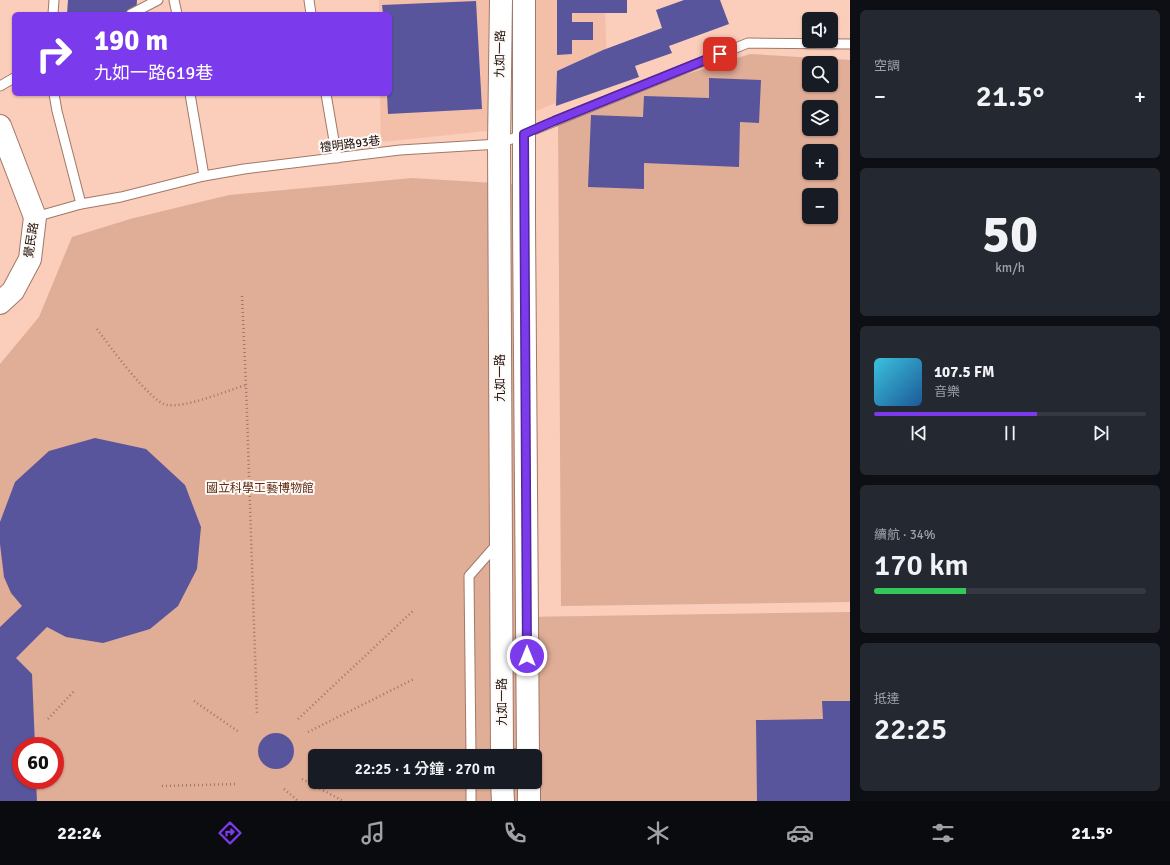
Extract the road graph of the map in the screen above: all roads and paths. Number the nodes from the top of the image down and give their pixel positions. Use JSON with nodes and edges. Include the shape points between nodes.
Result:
{"nodes":[{"id":1,"x":54,"y":0,"type":"edge"},
{"id":2,"x":158,"y":0,"type":"edge"},
{"id":3,"x":174,"y":0,"type":"edge"},
{"id":4,"x":309,"y":0,"type":"edge"},
{"id":5,"x":501,"y":0,"type":"edge"},
{"id":6,"x":524,"y":0,"type":"edge"},
{"id":7,"x":53,"y":12,"type":"edge"},
{"id":8,"x":135,"y":12,"type":"edge"},
{"id":9,"x":177,"y":12,"type":"edge"},
{"id":10,"x":311,"y":12,"type":"edge"},
{"id":11,"x":850,"y":44,"type":"edge"},
{"id":12,"x":12,"y":79,"type":"edge"},
{"id":13,"x":0,"y":86,"type":"edge"},
{"id":14,"x":54,"y":96,"type":"edge"},
{"id":15,"x":190,"y":96,"type":"edge"},
{"id":16,"x":326,"y":96,"type":"edge"},
{"id":17,"x":0,"y":126,"type":"edge"},
{"id":18,"x":524,"y":134,"type":"junction"},
{"id":19,"x":499,"y":144,"type":"junction"},
{"id":20,"x":337,"y":158,"type":"junction"},
{"id":21,"x":204,"y":176,"type":"junction"},
{"id":22,"x":81,"y":204,"type":"junction"},
{"id":23,"x":35,"y":217,"type":"junction"},
{"id":24,"x":242,"y":296,"type":"dead end"},
{"id":25,"x":0,"y":303,"type":"edge"},
{"id":26,"x":96,"y":329,"type":"dead end"},
{"id":27,"x":246,"y":385,"type":"junction"},
{"id":28,"x":500,"y":541,"type":"junction"},
{"id":29,"x":414,"y":610,"type":"dead end"},
{"id":30,"x":414,"y":679,"type":"dead end"},
{"id":31,"x":74,"y":692,"type":"dead end"},
{"id":32,"x":194,"y":701,"type":"dead end"},
{"id":33,"x":257,"y":715,"type":"dead end"},
{"id":34,"x":48,"y":719,"type":"dead end"},
{"id":35,"x":298,"y":719,"type":"dead end"},
{"id":36,"x":239,"y":732,"type":"dead end"},
{"id":37,"x":308,"y":732,"type":"dead end"},
{"id":38,"x":471,"y":749,"type":"edge"},
{"id":39,"x":502,"y":749,"type":"edge"},
{"id":40,"x":528,"y":749,"type":"edge"},
{"id":41,"x":302,"y":779,"type":"dead end"},
{"id":42,"x":236,"y":784,"type":"dead end"},
{"id":43,"x":162,"y":786,"type":"dead end"},
{"id":44,"x":284,"y":789,"type":"dead end"},
{"id":45,"x":471,"y":789,"type":"edge"},
{"id":46,"x":502,"y":789,"type":"edge"},
{"id":47,"x":529,"y":789,"type":"edge"},
{"id":48,"x":298,"y":801,"type":"edge"},
{"id":49,"x":343,"y":801,"type":"edge"},
{"id":50,"x":471,"y":801,"type":"edge"},
{"id":51,"x":503,"y":801,"type":"edge"},
{"id":52,"x":529,"y":801,"type":"edge"}],
"edges":[{"from":1,"to":7,"type":"lane"},
{"from":2,"to":8,"type":"lane"},
{"from":3,"to":9,"type":"lane"},
{"from":4,"to":10,"type":"lane"},
{"from":5,"to":19,"type":"main road","name":"九如一路"},
{"from":6,"to":18,"type":"main road","name":"九如一路"},
{"from":11,"to":18,"type":"lane","name":"禮明路93巷","via":[[748,43]]},
{"from":12,"to":13,"type":"lane"},
{"from":14,"to":22,"type":"lane"},
{"from":15,"to":21,"type":"lane"},
{"from":16,"to":20,"type":"lane"},
{"from":17,"to":23,"type":"main road","name":"覺民路"},
{"from":18,"to":19,"type":"lane","name":"禮明路93巷"},
{"from":18,"to":40,"type":"main road","name":"九如一路"},
{"from":19,"to":20,"type":"lane","name":"禮明路93巷","via":[[400,150]]},
{"from":19,"to":28,"type":"main road","name":"九如一路"},
{"from":20,"to":21,"type":"lane","name":"禮明路93巷"},
{"from":21,"to":22,"type":"lane","name":"禮明路93巷","via":[[121,197]]},
{"from":22,"to":23,"type":"lane","name":"禮明路93巷"},
{"from":23,"to":25,"type":"main road","name":"覺民路","via":[[30,259],[13,291]]},
{"from":24,"to":27,"type":"path"},
{"from":26,"to":27,"type":"path","via":[[149,394],[165,406],[182,405]]},
{"from":27,"to":33,"type":"path"},
{"from":28,"to":38,"type":"lane","via":[[469,576]]},
{"from":28,"to":39,"type":"main road","name":"九如一路"},
{"from":29,"to":35,"type":"path"},
{"from":30,"to":37,"type":"path"},
{"from":31,"to":34,"type":"path"},
{"from":32,"to":36,"type":"path"},
{"from":41,"to":49,"type":"path"},
{"from":42,"to":43,"type":"path"},
{"from":44,"to":48,"type":"path"},
{"from":45,"to":50,"type":"lane"},
{"from":46,"to":51,"type":"main road"},
{"from":47,"to":52,"type":"main road"}]}
